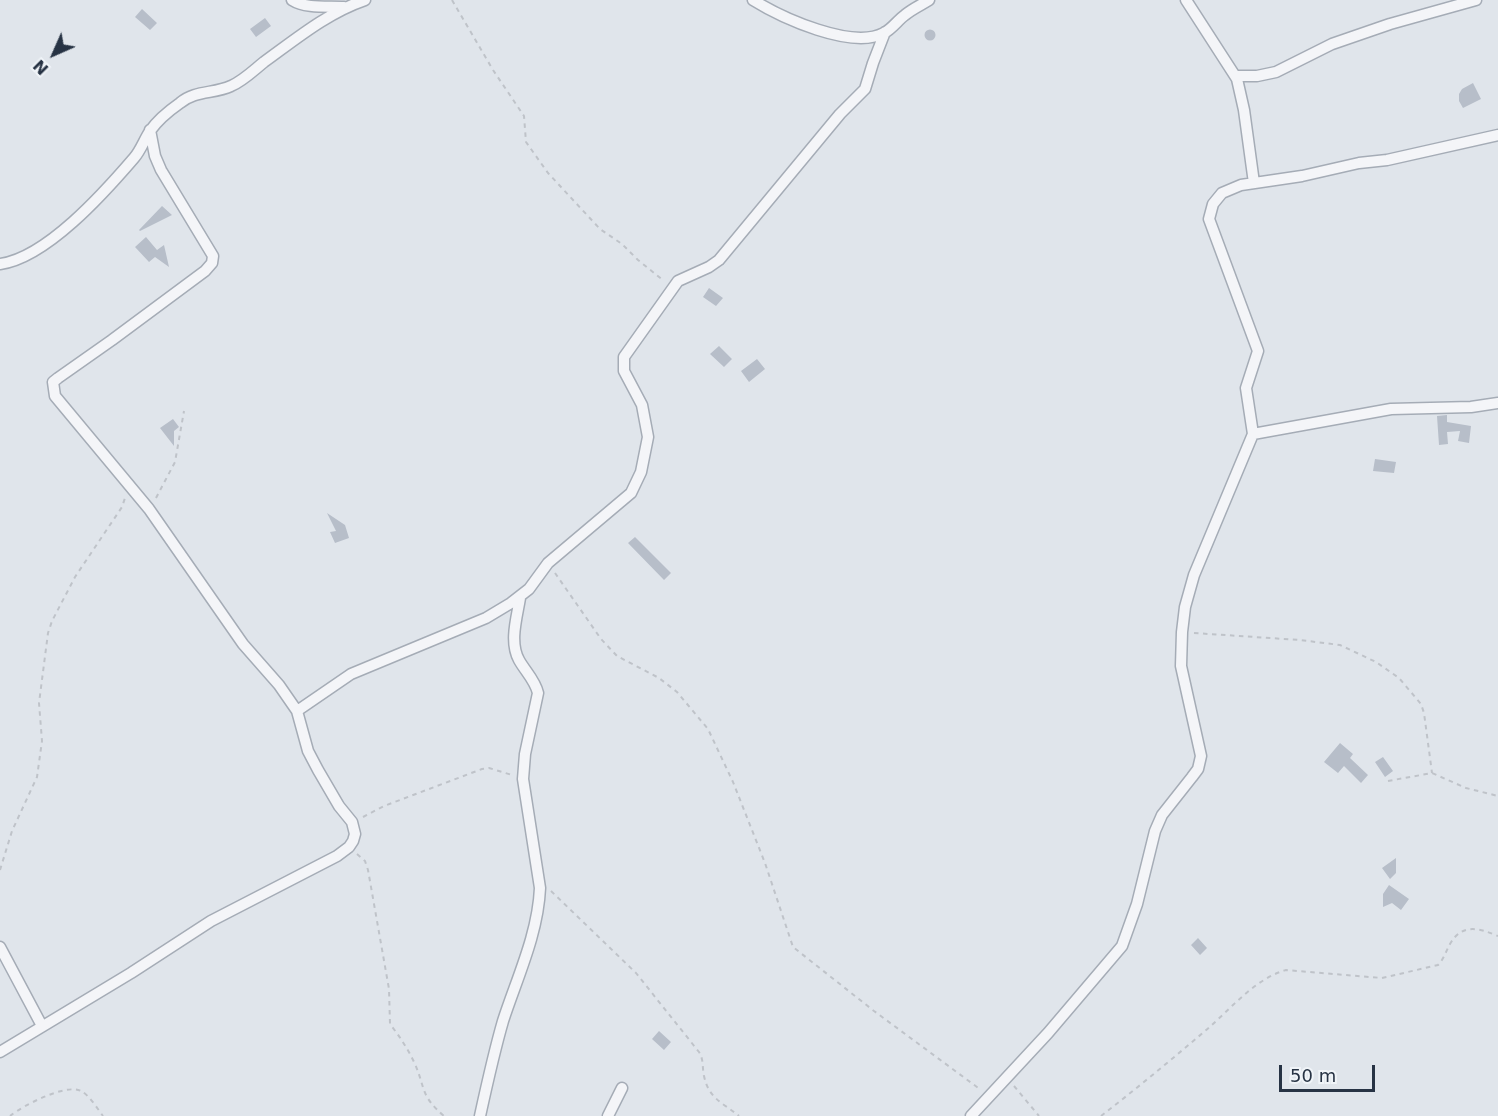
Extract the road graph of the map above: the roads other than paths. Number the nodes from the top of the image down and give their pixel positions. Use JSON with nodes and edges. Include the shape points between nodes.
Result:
{"nodes":[{"id":1,"x":292,"y":0,"type":"edge"},
{"id":2,"x":364,"y":0,"type":"edge"},
{"id":3,"x":753,"y":0,"type":"edge"},
{"id":4,"x":929,"y":0,"type":"edge"},
{"id":5,"x":1186,"y":0,"type":"edge"},
{"id":6,"x":1476,"y":0,"type":"edge"},
{"id":7,"x":344,"y":7,"type":"junction"},
{"id":8,"x":885,"y":32,"type":"junction"},
{"id":9,"x":1235,"y":76,"type":"junction"},
{"id":10,"x":150,"y":130,"type":"junction"},
{"id":11,"x":1498,"y":135,"type":"edge"},
{"id":12,"x":1254,"y":183,"type":"junction"},
{"id":13,"x":0,"y":264,"type":"edge"},
{"id":14,"x":1498,"y":403,"type":"edge"},
{"id":15,"x":1253,"y":434,"type":"junction"},
{"id":16,"x":520,"y":598,"type":"junction"},
{"id":17,"x":297,"y":711,"type":"junction"},
{"id":18,"x":0,"y":947,"type":"edge"},
{"id":19,"x":42,"y":1026,"type":"junction"},
{"id":20,"x":0,"y":1052,"type":"edge"},
{"id":21,"x":622,"y":1088,"type":"dead end"},
{"id":22,"x":480,"y":1116,"type":"edge"},
{"id":23,"x":608,"y":1116,"type":"edge"},
{"id":24,"x":971,"y":1116,"type":"edge"}],
"edges":[{"from":1,"to":7,"type":"street","via":[[308,6]]},
{"from":2,"to":7,"type":"street"},
{"from":3,"to":8,"type":"street","via":[[773,13],[851,38],[870,38]]},
{"from":4,"to":8,"type":"street"},
{"from":5,"to":9,"type":"street"},
{"from":6,"to":9,"type":"street","via":[[1332,44],[1276,72]]},
{"from":7,"to":10,"type":"street","via":[[233,86],[194,94],[181,101]]},
{"from":8,"to":16,"type":"street","via":[[865,89],[719,260],[682,277],[672,288],[624,357],[624,371],[642,405],[648,437],[636,486],[548,563]]},
{"from":9,"to":12,"type":"street"},
{"from":10,"to":13,"type":"street","via":[[135,157],[80,215],[40,249],[20,260]]},
{"from":10,"to":17,"type":"street","via":[[155,156],[213,256],[212,263],[53,382],[55,396],[149,509],[243,644]]},
{"from":11,"to":12,"type":"street","via":[[1387,160]]},
{"from":12,"to":15,"type":"street","via":[[1222,193],[1213,204],[1209,219],[1258,351],[1246,388]]},
{"from":14,"to":15,"type":"street","via":[[1391,409]]},
{"from":15,"to":24,"type":"street","via":[[1194,575],[1185,607],[1181,666],[1201,756],[1198,769],[1162,815],[1155,831],[1122,946]]},
{"from":16,"to":17,"type":"street","via":[[486,618],[351,674]]},
{"from":16,"to":22,"type":"street","via":[[514,637],[517,657],[538,693],[525,754],[524,779],[539,905],[503,1022]]},
{"from":17,"to":19,"type":"street","via":[[308,751],[352,822],[355,834],[349,847],[211,921]]},
{"from":18,"to":19,"type":"street"},
{"from":19,"to":20,"type":"street"},
{"from":21,"to":23,"type":"street"}]}
